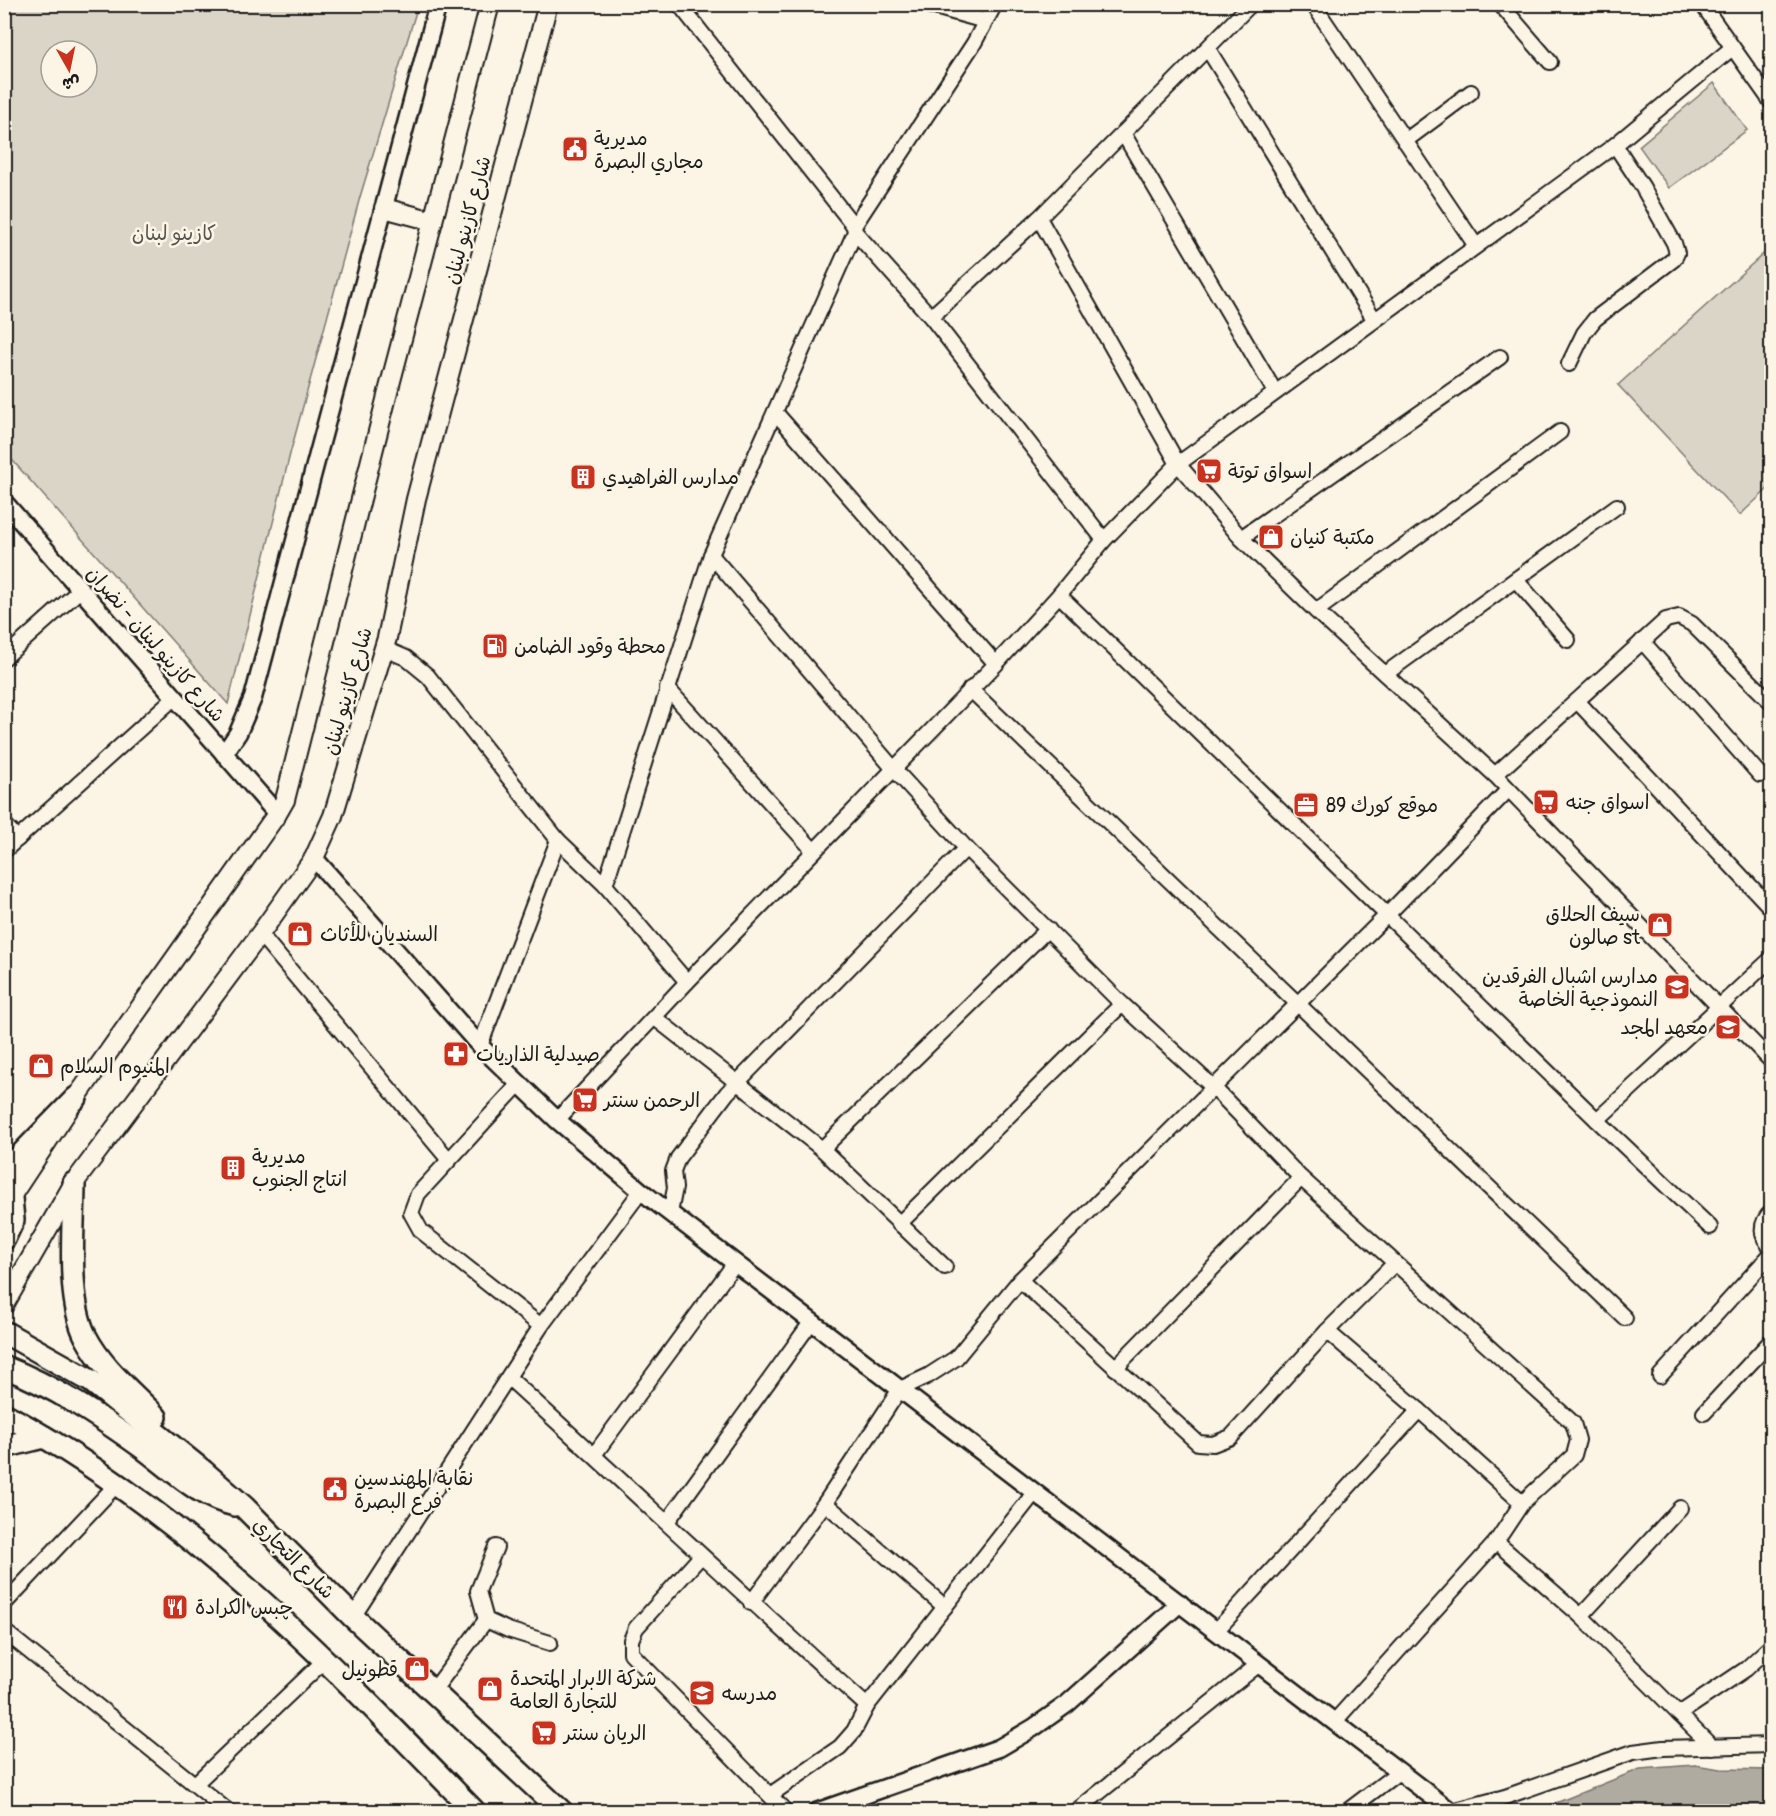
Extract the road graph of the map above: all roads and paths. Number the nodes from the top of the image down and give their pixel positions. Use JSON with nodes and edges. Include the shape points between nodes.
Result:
{"nodes":[{"id":1,"x":438,"y":4,"type":"edge"},
{"id":2,"x":490,"y":4,"type":"edge"},
{"id":3,"x":548,"y":4,"type":"edge"},
{"id":4,"x":679,"y":4,"type":"edge"},
{"id":5,"x":924,"y":4,"type":"edge"},
{"id":6,"x":995,"y":4,"type":"edge"},
{"id":7,"x":1251,"y":4,"type":"edge"},
{"id":8,"x":1313,"y":4,"type":"edge"},
{"id":9,"x":1500,"y":4,"type":"edge"},
{"id":10,"x":1702,"y":4,"type":"edge"},
{"id":11,"x":985,"y":21,"type":"junction"},
{"id":12,"x":1731,"y":48,"type":"junction"},
{"id":13,"x":1208,"y":49,"type":"junction"},
{"id":14,"x":1550,"y":62,"type":"dead end"},
{"id":15,"x":1472,"y":92,"type":"dead end"},
{"id":16,"x":1772,"y":103,"type":"edge"},
{"id":17,"x":1124,"y":133,"type":"junction"},
{"id":18,"x":1405,"y":141,"type":"junction"},
{"id":19,"x":1615,"y":145,"type":"junction"},
{"id":20,"x":384,"y":208,"type":"junction"},
{"id":21,"x":1039,"y":218,"type":"junction"},
{"id":22,"x":433,"y":221,"type":"junction"},
{"id":23,"x":855,"y":229,"type":"junction"},
{"id":24,"x":1476,"y":246,"type":"junction"},
{"id":25,"x":931,"y":317,"type":"junction"},
{"id":26,"x":1374,"y":319,"type":"junction"},
{"id":27,"x":1500,"y":357,"type":"dead end"},
{"id":28,"x":1569,"y":364,"type":"dead end"},
{"id":29,"x":1275,"y":392,"type":"junction"},
{"id":30,"x":775,"y":412,"type":"junction"},
{"id":31,"x":1560,"y":432,"type":"dead end"},
{"id":32,"x":1178,"y":464,"type":"junction"},
{"id":33,"x":4,"y":502,"type":"edge"},
{"id":34,"x":1617,"y":506,"type":"dead end"},
{"id":35,"x":1241,"y":538,"type":"junction"},
{"id":36,"x":1104,"y":540,"type":"junction"},
{"id":37,"x":711,"y":555,"type":"junction"},
{"id":38,"x":1516,"y":580,"type":"junction"},
{"id":39,"x":80,"y":590,"type":"junction"},
{"id":40,"x":1059,"y":595,"type":"junction"},
{"id":41,"x":1316,"y":611,"type":"junction"},
{"id":42,"x":1568,"y":640,"type":"dead end"},
{"id":43,"x":1642,"y":642,"type":"junction"},
{"id":44,"x":383,"y":648,"type":"junction"},
{"id":45,"x":4,"y":658,"type":"edge"},
{"id":46,"x":996,"y":664,"type":"junction"},
{"id":47,"x":1385,"y":674,"type":"junction"},
{"id":48,"x":667,"y":688,"type":"junction"},
{"id":49,"x":970,"y":689,"type":"junction"},
{"id":50,"x":175,"y":697,"type":"junction"},
{"id":51,"x":1577,"y":700,"type":"junction"},
{"id":52,"x":1772,"y":703,"type":"edge"},
{"id":53,"x":224,"y":753,"type":"junction"},
{"id":54,"x":893,"y":768,"type":"junction"},
{"id":55,"x":1495,"y":775,"type":"junction"},
{"id":56,"x":1760,"y":775,"type":"dead end"},
{"id":57,"x":1508,"y":790,"type":"junction"},
{"id":58,"x":277,"y":814,"type":"junction"},
{"id":59,"x":4,"y":824,"type":"edge"},
{"id":60,"x":18,"y":839,"type":"junction"},
{"id":61,"x":558,"y":840,"type":"junction"},
{"id":62,"x":966,"y":848,"type":"junction"},
{"id":63,"x":4,"y":851,"type":"edge"},
{"id":64,"x":814,"y":851,"type":"junction"},
{"id":65,"x":314,"y":858,"type":"junction"},
{"id":66,"x":605,"y":885,"type":"junction"},
{"id":67,"x":1772,"y":909,"type":"edge"},
{"id":68,"x":1387,"y":915,"type":"junction"},
{"id":69,"x":1048,"y":929,"type":"junction"},
{"id":70,"x":260,"y":934,"type":"junction"},
{"id":71,"x":1772,"y":958,"type":"edge"},
{"id":72,"x":687,"y":982,"type":"junction"},
{"id":73,"x":1122,"y":1004,"type":"junction"},
{"id":74,"x":1298,"y":1005,"type":"junction"},
{"id":75,"x":1719,"y":1006,"type":"junction"},
{"id":76,"x":655,"y":1018,"type":"junction"},
{"id":77,"x":480,"y":1046,"type":"junction"},
{"id":78,"x":1772,"y":1062,"type":"edge"},
{"id":79,"x":738,"y":1082,"type":"junction"},
{"id":80,"x":520,"y":1083,"type":"junction"},
{"id":81,"x":1214,"y":1088,"type":"junction"},
{"id":82,"x":76,"y":1098,"type":"junction"},
{"id":83,"x":557,"y":1120,"type":"junction"},
{"id":84,"x":1597,"y":1120,"type":"junction"},
{"id":85,"x":822,"y":1149,"type":"junction"},
{"id":86,"x":449,"y":1160,"type":"junction"},
{"id":87,"x":4,"y":1172,"type":"edge"},
{"id":88,"x":1301,"y":1178,"type":"junction"},
{"id":89,"x":74,"y":1183,"type":"junction"},
{"id":90,"x":641,"y":1191,"type":"junction"},
{"id":91,"x":8,"y":1202,"type":"edge"},
{"id":92,"x":1772,"y":1212,"type":"edge"},
{"id":93,"x":670,"y":1213,"type":"junction"},
{"id":94,"x":899,"y":1224,"type":"junction"},
{"id":95,"x":1710,"y":1227,"type":"dead end"},
{"id":96,"x":4,"y":1239,"type":"edge"},
{"id":97,"x":1772,"y":1248,"type":"edge"},
{"id":98,"x":1772,"y":1253,"type":"edge"},
{"id":99,"x":735,"y":1263,"type":"junction"},
{"id":100,"x":1394,"y":1264,"type":"junction"},
{"id":101,"x":945,"y":1267,"type":"dead end"},
{"id":102,"x":1020,"y":1280,"type":"junction"},
{"id":103,"x":4,"y":1305,"type":"edge"},
{"id":104,"x":1625,"y":1318,"type":"dead end"},
{"id":105,"x":812,"y":1322,"type":"junction"},
{"id":106,"x":541,"y":1326,"type":"junction"},
{"id":107,"x":1327,"y":1331,"type":"junction"},
{"id":108,"x":4,"y":1332,"type":"edge"},
{"id":109,"x":1772,"y":1340,"type":"edge"},
{"id":110,"x":4,"y":1367,"type":"edge"},
{"id":111,"x":1115,"y":1368,"type":"junction"},
{"id":112,"x":1660,"y":1376,"type":"dead end"},
{"id":113,"x":509,"y":1378,"type":"junction"},
{"id":114,"x":900,"y":1389,"type":"junction"},
{"id":115,"x":1419,"y":1410,"type":"junction"},
{"id":116,"x":1704,"y":1413,"type":"dead end"},
{"id":117,"x":4,"y":1414,"type":"edge"},
{"id":118,"x":44,"y":1437,"type":"junction"},
{"id":119,"x":4,"y":1447,"type":"edge"},
{"id":120,"x":594,"y":1455,"type":"junction"},
{"id":121,"x":203,"y":1472,"type":"junction"},
{"id":122,"x":117,"y":1484,"type":"junction"},
{"id":123,"x":1035,"y":1492,"type":"junction"},
{"id":124,"x":825,"y":1503,"type":"junction"},
{"id":125,"x":1522,"y":1503,"type":"junction"},
{"id":126,"x":244,"y":1507,"type":"junction"},
{"id":127,"x":1680,"y":1508,"type":"dead end"},
{"id":128,"x":667,"y":1522,"type":"junction"},
{"id":129,"x":1496,"y":1542,"type":"junction"},
{"id":130,"x":496,"y":1547,"type":"dead end"},
{"id":131,"x":702,"y":1556,"type":"junction"},
{"id":132,"x":751,"y":1603,"type":"junction"},
{"id":133,"x":1180,"y":1603,"type":"junction"},
{"id":134,"x":4,"y":1604,"type":"edge"},
{"id":135,"x":945,"y":1607,"type":"junction"},
{"id":136,"x":1581,"y":1616,"type":"junction"},
{"id":137,"x":353,"y":1617,"type":"junction"},
{"id":138,"x":486,"y":1620,"type":"junction"},
{"id":139,"x":4,"y":1631,"type":"edge"},
{"id":140,"x":1216,"y":1631,"type":"junction"},
{"id":141,"x":550,"y":1643,"type":"dead end"},
{"id":142,"x":1772,"y":1645,"type":"edge"},
{"id":143,"x":326,"y":1659,"type":"junction"},
{"id":144,"x":1259,"y":1664,"type":"junction"},
{"id":145,"x":433,"y":1691,"type":"junction"},
{"id":146,"x":867,"y":1706,"type":"junction"},
{"id":147,"x":1679,"y":1714,"type":"junction"},
{"id":148,"x":1335,"y":1721,"type":"junction"},
{"id":149,"x":1772,"y":1745,"type":"edge"},
{"id":150,"x":1712,"y":1747,"type":"junction"},
{"id":151,"x":1400,"y":1771,"type":"junction"},
{"id":152,"x":195,"y":1784,"type":"junction"},
{"id":153,"x":770,"y":1795,"type":"junction"},
{"id":154,"x":848,"y":1807,"type":"edge"},
{"id":155,"x":1452,"y":1811,"type":"edge"},
{"id":156,"x":229,"y":1812,"type":"edge"},
{"id":157,"x":475,"y":1812,"type":"edge"},
{"id":158,"x":562,"y":1812,"type":"edge"},
{"id":159,"x":786,"y":1812,"type":"edge"},
{"id":160,"x":816,"y":1812,"type":"edge"},
{"id":161,"x":1075,"y":1812,"type":"edge"},
{"id":162,"x":1346,"y":1812,"type":"edge"}],
"edges":[{"from":1,"to":20,"type":"street"},
{"from":2,"to":22,"type":"main road","name":"شارع كازينو لبنان"},
{"from":3,"to":44,"type":"main road","name":"شارع كازينو لبنان","via":[[416,499]]},
{"from":4,"to":23,"type":"street"},
{"from":5,"to":11,"type":"street"},
{"from":6,"to":11,"type":"street"},
{"from":7,"to":13,"type":"street"},
{"from":8,"to":18,"type":"street"},
{"from":9,"to":14,"type":"street"},
{"from":10,"to":12,"type":"street"},
{"from":11,"to":23,"type":"street"},
{"from":12,"to":16,"type":"street"},
{"from":12,"to":19,"type":"street"},
{"from":13,"to":17,"type":"street"},
{"from":13,"to":26,"type":"street"},
{"from":15,"to":18,"type":"street"},
{"from":17,"to":21,"type":"street"},
{"from":17,"to":29,"type":"street"},
{"from":18,"to":24,"type":"street"},
{"from":19,"to":24,"type":"street"},
{"from":19,"to":28,"type":"street","via":[[1642,186],[1677,253],[1588,326]]},
{"from":20,"to":22,"type":"main road"},
{"from":20,"to":53,"type":"street","via":[[253,698],[238,733]]},
{"from":21,"to":25,"type":"street"},
{"from":21,"to":32,"type":"street"},
{"from":22,"to":58,"type":"main road","name":"شارع كازينو لبنان","via":[[291,782]]},
{"from":23,"to":25,"type":"street"},
{"from":23,"to":30,"type":"street"},
{"from":24,"to":26,"type":"street"},
{"from":25,"to":36,"type":"street"},
{"from":26,"to":29,"type":"street"},
{"from":27,"to":35,"type":"street"},
{"from":29,"to":32,"type":"street"},
{"from":30,"to":37,"type":"street"},
{"from":30,"to":46,"type":"street"},
{"from":31,"to":41,"type":"street"},
{"from":32,"to":35,"type":"street"},
{"from":32,"to":36,"type":"street"},
{"from":33,"to":39,"type":"street","name":"شارع كازينو لبنان - نضران"},
{"from":34,"to":38,"type":"street"},
{"from":35,"to":41,"type":"street"},
{"from":36,"to":40,"type":"street"},
{"from":37,"to":48,"type":"street"},
{"from":37,"to":54,"type":"street"},
{"from":38,"to":42,"type":"street"},
{"from":38,"to":47,"type":"street"},
{"from":39,"to":45,"type":"street"},
{"from":39,"to":50,"type":"street","name":"شارع كازينو لبنان - نضران"},
{"from":40,"to":46,"type":"street"},
{"from":40,"to":68,"type":"street"},
{"from":41,"to":47,"type":"street"},
{"from":43,"to":51,"type":"street"},
{"from":43,"to":52,"type":"street","via":[[1666,620],[1679,617],[1692,624]]},
{"from":43,"to":56,"type":"street"},
{"from":44,"to":61,"type":"street","via":[[406,658],[428,676]]},
{"from":44,"to":65,"type":"main road","name":"شارع كازينو لبنان","via":[[348,771]]},
{"from":46,"to":49,"type":"street"},
{"from":47,"to":55,"type":"street"},
{"from":48,"to":64,"type":"street"},
{"from":48,"to":66,"type":"street"},
{"from":49,"to":54,"type":"street"},
{"from":49,"to":74,"type":"street"},
{"from":50,"to":53,"type":"street","name":"شارع كازينو لبنان - نضران"},
{"from":50,"to":60,"type":"street"},
{"from":51,"to":55,"type":"street"},
{"from":51,"to":67,"type":"street"},
{"from":53,"to":58,"type":"street","name":"شارع كازينو لبنان - نضران"},
{"from":54,"to":62,"type":"street"},
{"from":54,"to":64,"type":"street"},
{"from":55,"to":57,"type":"street"},
{"from":57,"to":68,"type":"street"},
{"from":57,"to":75,"type":"street"},
{"from":58,"to":82,"type":"main road","name":"شارع كازينو لبنان"},
{"from":59,"to":60,"type":"street"},
{"from":60,"to":63,"type":"street"},
{"from":61,"to":66,"type":"street"},
{"from":61,"to":77,"type":"street"},
{"from":62,"to":69,"type":"street"},
{"from":62,"to":79,"type":"street"},
{"from":64,"to":72,"type":"street"},
{"from":65,"to":70,"type":"main road","name":"شارع كازينو لبنان"},
{"from":65,"to":77,"type":"street"},
{"from":66,"to":72,"type":"street"},
{"from":68,"to":74,"type":"street"},
{"from":68,"to":84,"type":"street"},
{"from":69,"to":73,"type":"street"},
{"from":69,"to":85,"type":"street"},
{"from":70,"to":86,"type":"street"},
{"from":70,"to":89,"type":"main road","name":"شارع كازينو لبنان"},
{"from":71,"to":75,"type":"street"},
{"from":72,"to":76,"type":"street"},
{"from":73,"to":81,"type":"street"},
{"from":73,"to":94,"type":"street"},
{"from":74,"to":81,"type":"street"},
{"from":74,"to":104,"type":"street"},
{"from":75,"to":78,"type":"street"},
{"from":75,"to":84,"type":"street"},
{"from":76,"to":79,"type":"street"},
{"from":76,"to":83,"type":"street"},
{"from":77,"to":80,"type":"street"},
{"from":79,"to":85,"type":"street"},
{"from":79,"to":93,"type":"street","via":[[678,1158],[673,1171],[675,1188]]},
{"from":80,"to":83,"type":"street"},
{"from":80,"to":86,"type":"street"},
{"from":81,"to":88,"type":"street"},
{"from":81,"to":102,"type":"street"},
{"from":82,"to":87,"type":"main road"},
{"from":82,"to":91,"type":"main road","name":"شارع كازينو لبنان"},
{"from":83,"to":90,"type":"street"},
{"from":84,"to":95,"type":"street"},
{"from":85,"to":94,"type":"street"},
{"from":86,"to":106,"type":"street","via":[[418,1194],[411,1213],[421,1231]]},
{"from":88,"to":100,"type":"street"},
{"from":88,"to":111,"type":"street"},
{"from":89,"to":103,"type":"main road","name":"شارع كازينو لبنان"},
{"from":89,"to":121,"type":"main road","via":[[74,1279],[77,1309],[86,1337],[100,1358],[182,1443]]},
{"from":90,"to":93,"type":"street"},
{"from":90,"to":106,"type":"street"},
{"from":91,"to":96,"type":"main road","via":[[14,1220]]},
{"from":92,"to":97,"type":"street","via":[[1761,1228],[1765,1242]]},
{"from":93,"to":99,"type":"street"},
{"from":94,"to":101,"type":"street"},
{"from":98,"to":112,"type":"street"},
{"from":99,"to":105,"type":"street"},
{"from":99,"to":120,"type":"street"},
{"from":100,"to":107,"type":"street"},
{"from":100,"to":125,"type":"street","via":[[1573,1423],[1578,1440],[1574,1455]]},
{"from":102,"to":111,"type":"street"},
{"from":102,"to":114,"type":"street","via":[[956,1358]]},
{"from":105,"to":114,"type":"street"},
{"from":105,"to":128,"type":"street"},
{"from":106,"to":113,"type":"street"},
{"from":107,"to":111,"type":"street","via":[[1231,1437],[1213,1444],[1198,1443]]},
{"from":107,"to":115,"type":"street"},
{"from":108,"to":121,"type":"main road","name":"شارع التجاري","via":[[91,1380]]},
{"from":109,"to":116,"type":"street"},
{"from":110,"to":126,"type":"main road","via":[[99,1417],[204,1493]]},
{"from":113,"to":120,"type":"street"},
{"from":113,"to":137,"type":"street"},
{"from":114,"to":123,"type":"street"},
{"from":114,"to":124,"type":"street"},
{"from":115,"to":125,"type":"street"},
{"from":115,"to":140,"type":"street"},
{"from":117,"to":118,"type":"main road"},
{"from":118,"to":119,"type":"main road"},
{"from":118,"to":122,"type":"main road"},
{"from":120,"to":128,"type":"street"},
{"from":121,"to":126,"type":"main road","name":"شارع التجاري"},
{"from":122,"to":134,"type":"street"},
{"from":122,"to":143,"type":"main road","via":[[237,1577]]},
{"from":123,"to":133,"type":"street"},
{"from":123,"to":135,"type":"street"},
{"from":124,"to":132,"type":"street"},
{"from":124,"to":135,"type":"street"},
{"from":125,"to":129,"type":"street"},
{"from":126,"to":137,"type":"main road","name":"شارع التجاري"},
{"from":127,"to":136,"type":"street"},
{"from":128,"to":131,"type":"street"},
{"from":129,"to":136,"type":"street"},
{"from":129,"to":148,"type":"street"},
{"from":130,"to":138,"type":"street","via":[[478,1592]]},
{"from":131,"to":132,"type":"street"},
{"from":131,"to":153,"type":"street","via":[[636,1628],[631,1653]]},
{"from":132,"to":146,"type":"street"},
{"from":133,"to":140,"type":"street"},
{"from":133,"to":154,"type":"street","via":[[1067,1704],[1033,1728],[999,1748]]},
{"from":135,"to":146,"type":"street"},
{"from":136,"to":147,"type":"street"},
{"from":137,"to":145,"type":"main road","name":"شارع التجاري"},
{"from":138,"to":141,"type":"street"},
{"from":138,"to":145,"type":"street"},
{"from":139,"to":152,"type":"street"},
{"from":140,"to":144,"type":"street"},
{"from":142,"to":147,"type":"street","via":[[1746,1669]]},
{"from":143,"to":152,"type":"street"},
{"from":143,"to":157,"type":"main road"},
{"from":144,"to":148,"type":"street"},
{"from":144,"to":161,"type":"street"},
{"from":145,"to":158,"type":"main road","name":"شارع التجاري"},
{"from":146,"to":153,"type":"street","via":[[840,1747]]},
{"from":147,"to":150,"type":"street"},
{"from":148,"to":151,"type":"street"},
{"from":149,"to":150,"type":"street"},
{"from":150,"to":155,"type":"street","via":[[1633,1752],[1505,1797]]},
{"from":151,"to":155,"type":"street"},
{"from":151,"to":162,"type":"street"},
{"from":152,"to":156,"type":"street"},
{"from":153,"to":159,"type":"street"},
{"from":154,"to":160,"type":"street"}]}
